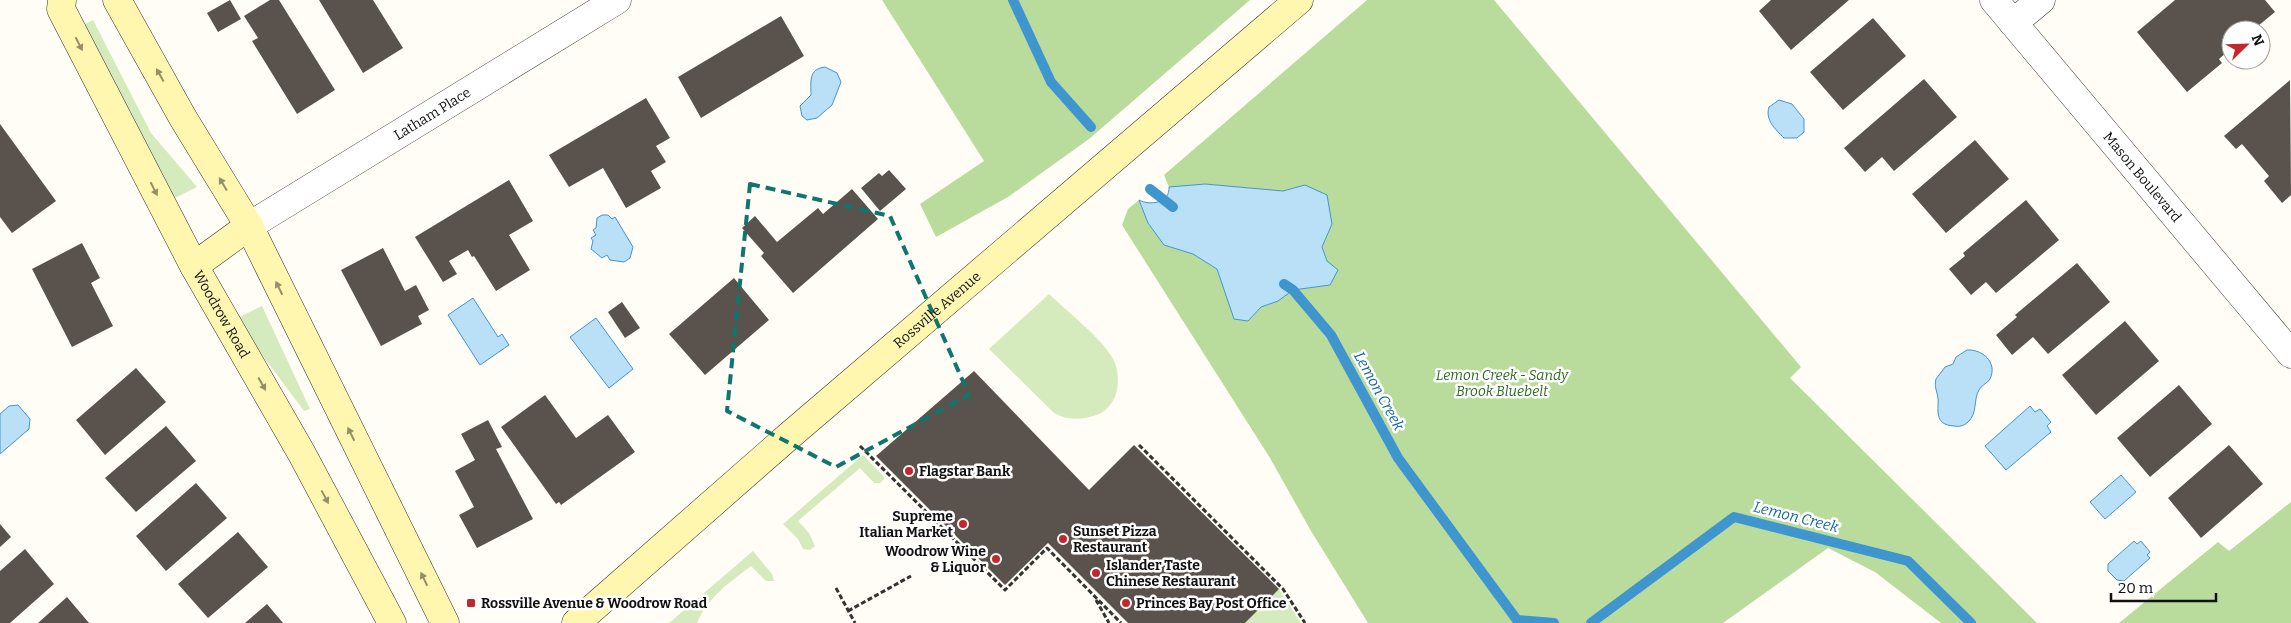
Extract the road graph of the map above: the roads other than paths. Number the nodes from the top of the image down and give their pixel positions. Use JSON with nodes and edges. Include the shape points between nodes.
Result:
{"nodes":[{"id":1,"x":62,"y":0,"type":"edge"},
{"id":2,"x":117,"y":0,"type":"edge"},
{"id":3,"x":617,"y":0,"type":"edge"},
{"id":4,"x":1299,"y":0,"type":"edge"},
{"id":5,"x":1994,"y":0,"type":"edge"},
{"id":6,"x":2041,"y":0,"type":"edge"},
{"id":7,"x":2013,"y":23,"type":"junction"},
{"id":8,"x":248,"y":226,"type":"junction"},
{"id":9,"x":194,"y":266,"type":"junction"},
{"id":10,"x":2291,"y":354,"type":"edge"},
{"id":11,"x":392,"y":623,"type":"edge"},
{"id":12,"x":445,"y":623,"type":"edge"},
{"id":13,"x":576,"y":623,"type":"edge"}],
"edges":[{"from":1,"to":9,"type":"street","name":"Woodrow Road","one_way":true,"via":[[61,9]]},
{"from":8,"to":2,"type":"street","one_way":true},
{"from":3,"to":8,"type":"street","name":"Latham Place"},
{"from":4,"to":13,"type":"street","name":"Rossville Avenue","via":[[775,448]]},
{"from":5,"to":7,"type":"street","name":"Mason Boulevard"},
{"from":6,"to":7,"type":"street"},
{"from":7,"to":10,"type":"street","name":"Mason Boulevard"},
{"from":8,"to":9,"type":"street"},
{"from":12,"to":8,"type":"street","one_way":true},
{"from":9,"to":11,"type":"street","name":"Woodrow Road","one_way":true,"via":[[302,454]]}]}
